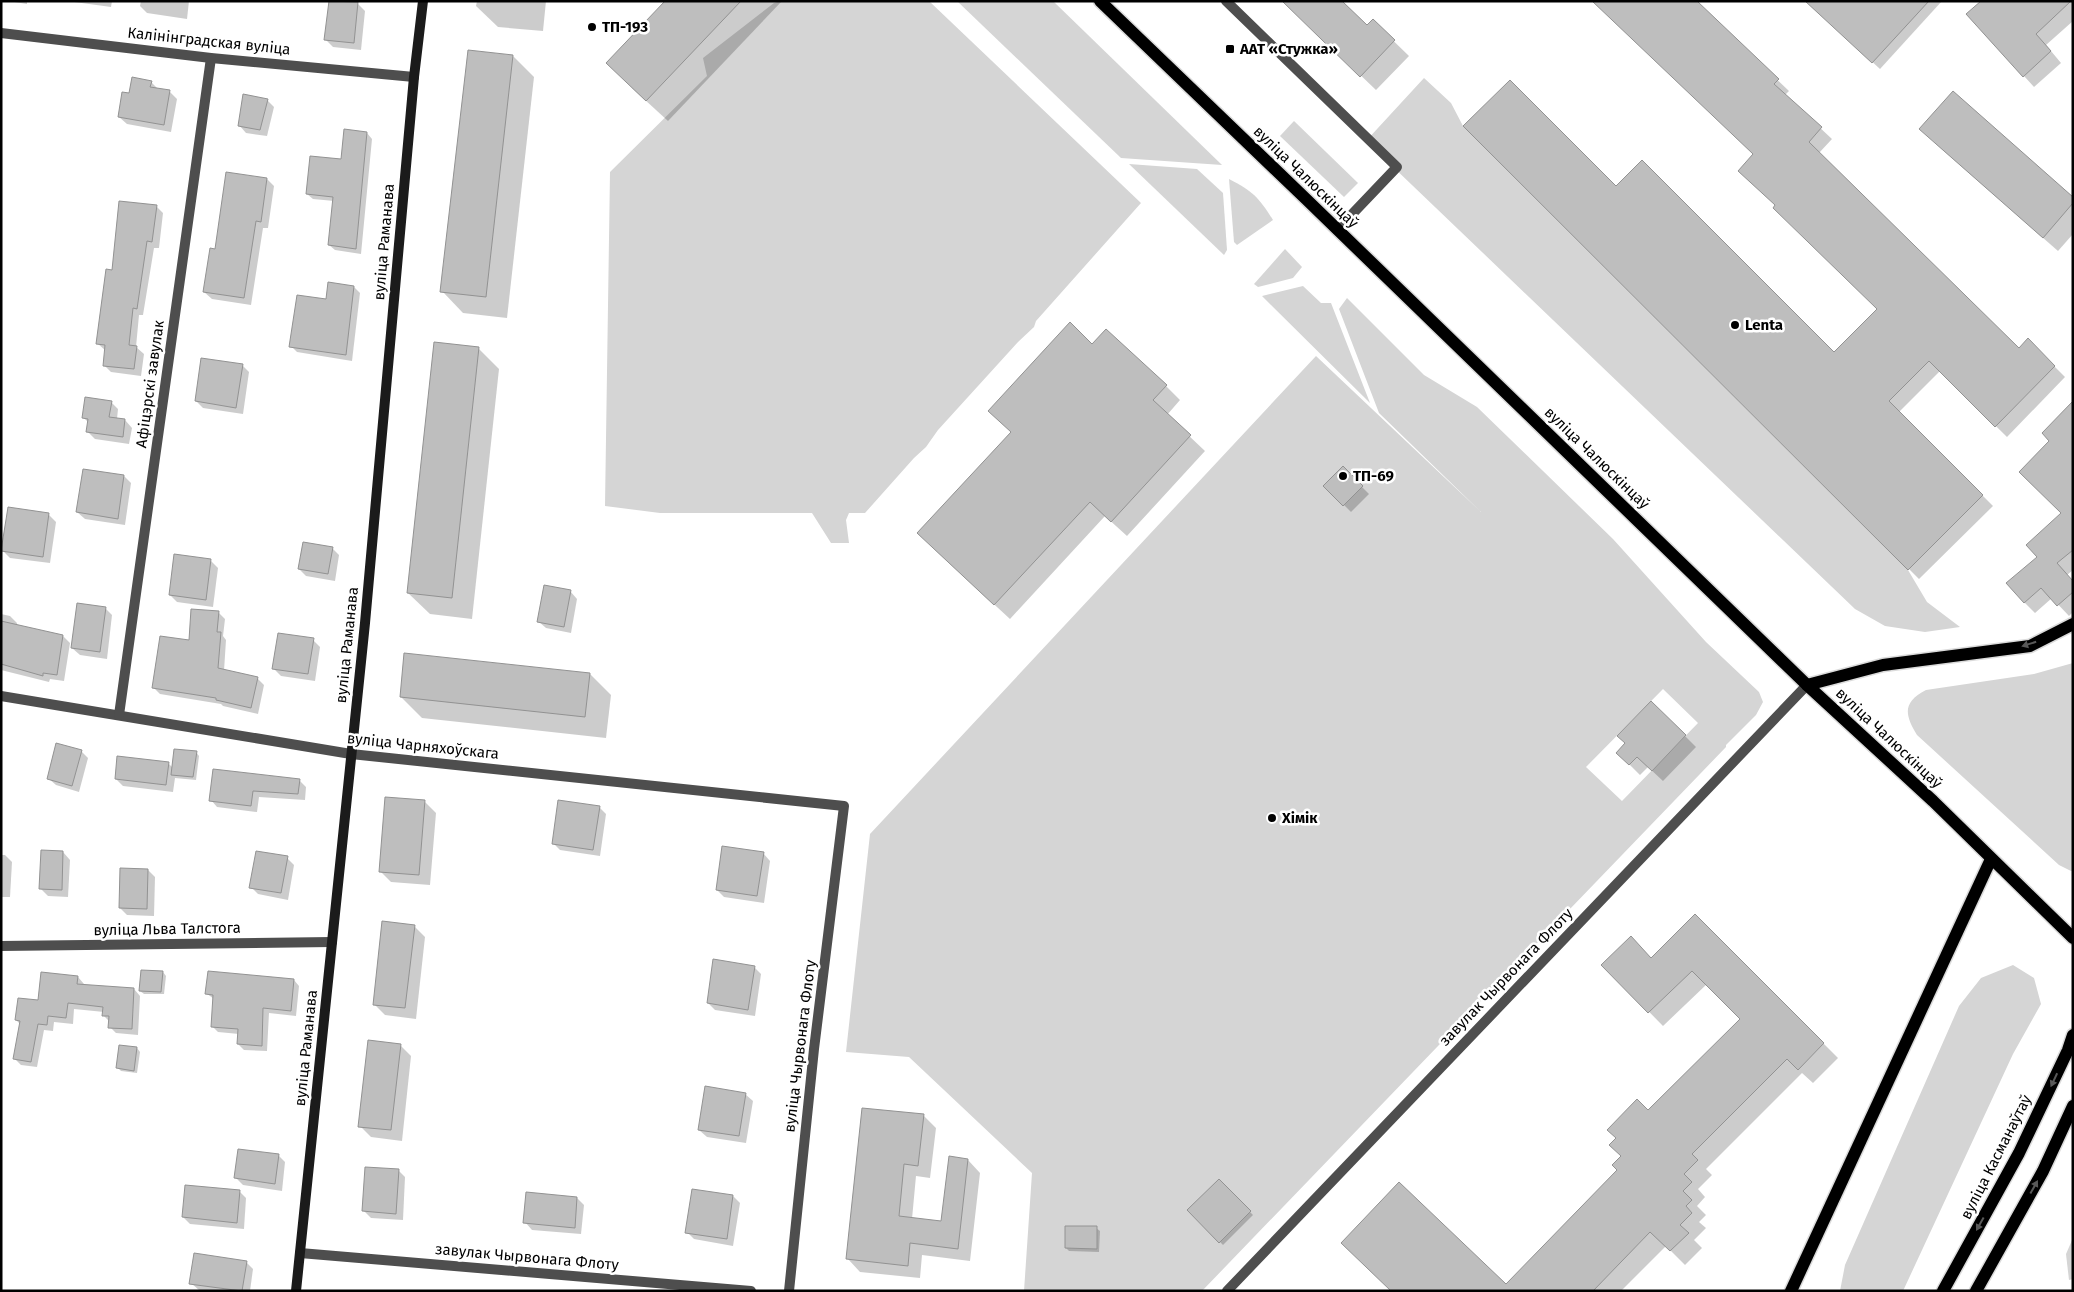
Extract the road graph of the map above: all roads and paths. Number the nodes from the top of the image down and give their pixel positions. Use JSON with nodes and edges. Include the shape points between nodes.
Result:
{"nodes":[{"id":1,"x":423,"y":1,"type":"edge"},
{"id":2,"x":1100,"y":1,"type":"edge"},
{"id":3,"x":1226,"y":1,"type":"edge"},
{"id":4,"x":1,"y":33,"type":"edge"},
{"id":5,"x":211,"y":58,"type":"junction"},
{"id":6,"x":414,"y":76,"type":"junction"},
{"id":7,"x":1337,"y":230,"type":"junction"},
{"id":8,"x":2073,"y":624,"type":"edge"},
{"id":9,"x":1807,"y":685,"type":"junction"},
{"id":10,"x":1,"y":696,"type":"edge"},
{"id":11,"x":119,"y":715,"type":"junction"},
{"id":12,"x":351,"y":754,"type":"junction"},
{"id":13,"x":844,"y":806,"type":"joint"},
{"id":14,"x":1990,"y":859,"type":"junction"},
{"id":15,"x":2073,"y":938,"type":"edge"},
{"id":16,"x":332,"y":942,"type":"junction"},
{"id":17,"x":1,"y":946,"type":"edge"},
{"id":18,"x":2073,"y":1035,"type":"edge"},
{"id":19,"x":2073,"y":1106,"type":"edge"},
{"id":20,"x":300,"y":1252,"type":"junction"},
{"id":21,"x":296,"y":1291,"type":"edge"},
{"id":22,"x":751,"y":1291,"type":"edge"},
{"id":23,"x":789,"y":1291,"type":"edge"},
{"id":24,"x":1227,"y":1291,"type":"edge"},
{"id":25,"x":1791,"y":1291,"type":"edge"},
{"id":26,"x":1943,"y":1291,"type":"edge"},
{"id":27,"x":1976,"y":1291,"type":"edge"}],
"edges":[{"from":1,"to":6,"type":"main road","name":"вуліца Раманава"},
{"from":2,"to":7,"type":"main road","name":"вуліца Чалюскінцаў"},
{"from":3,"to":7,"type":"street","via":[[1397,167]]},
{"from":4,"to":5,"type":"street","name":"Калінінградская вуліца"},
{"from":5,"to":6,"type":"street","name":"Калінінградская вуліца"},
{"from":5,"to":11,"type":"street","name":"Афіцэрскі завулак"},
{"from":6,"to":12,"type":"main road","name":"вуліца Раманава"},
{"from":7,"to":9,"type":"main road","name":"вуліца Чалюскінцаў"},
{"from":8,"to":9,"type":"main road","one_way":true,"via":[[2030,646],[1883,665]]},
{"from":9,"to":14,"type":"main road","name":"вуліца Чалюскінцаў","via":[[1933,801]]},
{"from":9,"to":24,"type":"street","name":"завулак Чырвонага Флоту"},
{"from":10,"to":11,"type":"street","name":"вуліца Чарняхоўскага"},
{"from":11,"to":12,"type":"street","name":"вуліца Чарняхоўскага"},
{"from":12,"to":13,"type":"street","name":"вуліца Чарняхоўскага"},
{"from":12,"to":16,"type":"main road","name":"вуліца Раманава"},
{"from":13,"to":23,"type":"street","name":"вуліца Чырвонага Флоту"},
{"from":14,"to":15,"type":"main road","name":"вуліца Чалюскінцаў"},
{"from":14,"to":25,"type":"main road"},
{"from":16,"to":17,"type":"street","name":"вуліца Льва Талстога"},
{"from":16,"to":20,"type":"main road","name":"вуліца Раманава"},
{"from":18,"to":26,"type":"main road","name":"вуліца Касманаўтаў","one_way":true,"via":[[2019,1153]]},
{"from":27,"to":19,"type":"main road","one_way":true,"via":[[2043,1171]]},
{"from":20,"to":21,"type":"main road","name":"вуліца Раманава"},
{"from":20,"to":22,"type":"street","name":"завулак Чырвонага Флоту"}]}
